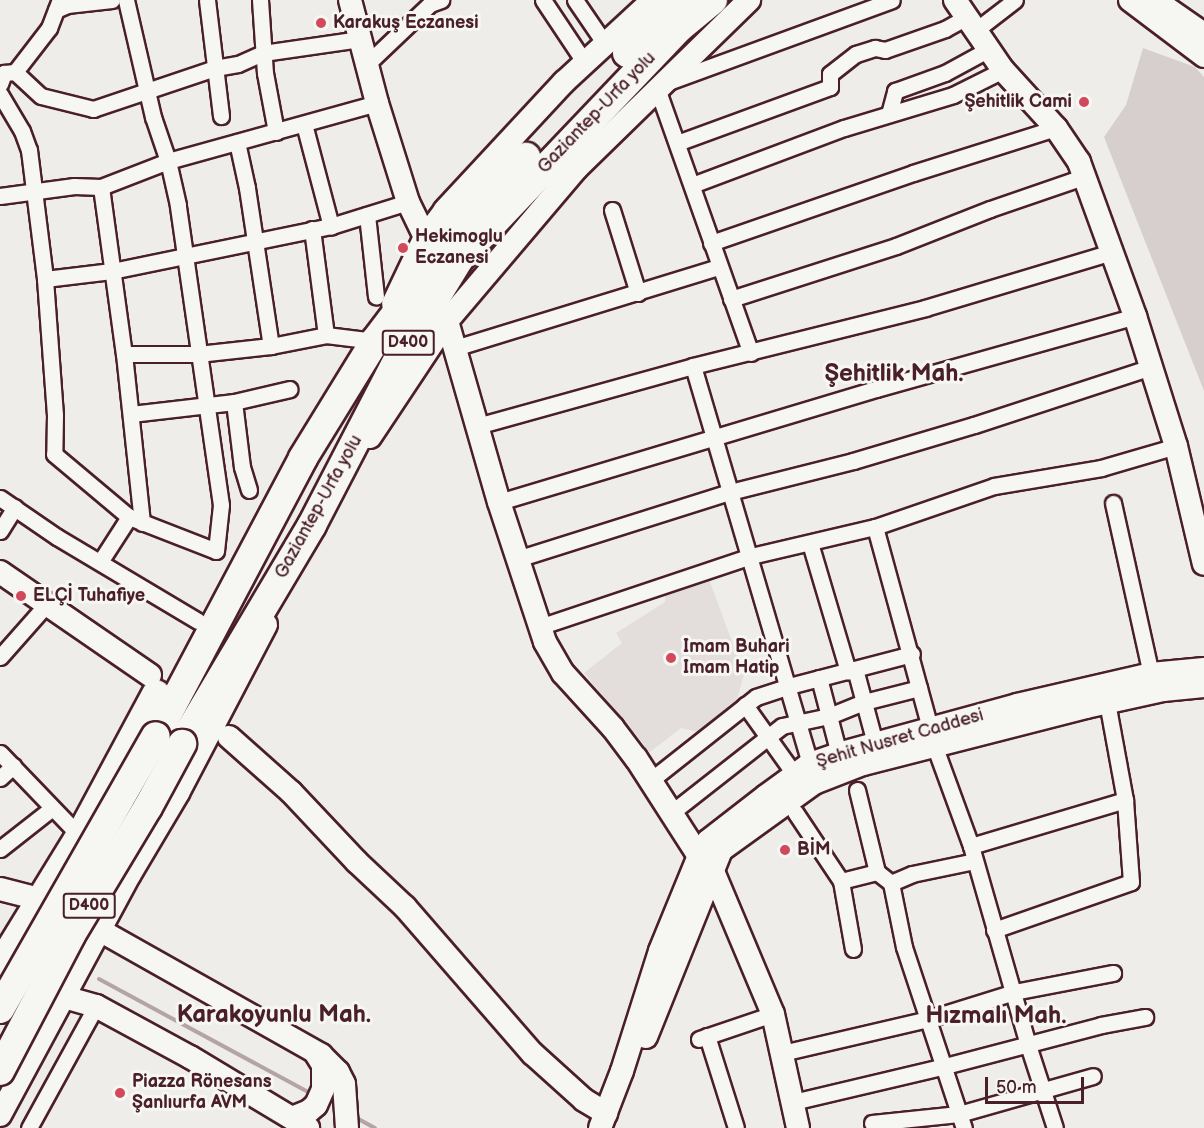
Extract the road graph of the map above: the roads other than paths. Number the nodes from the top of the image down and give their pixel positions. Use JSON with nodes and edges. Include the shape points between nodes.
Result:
{"nodes":[{"id":1,"x":112,"y":0,"type":"edge"},
{"id":2,"x":126,"y":0,"type":"edge"},
{"id":3,"x":207,"y":0,"type":"edge"},
{"id":4,"x":260,"y":0,"type":"edge"},
{"id":5,"x":350,"y":0,"type":"edge"},
{"id":6,"x":441,"y":0,"type":"edge"},
{"id":7,"x":543,"y":0,"type":"edge"},
{"id":8,"x":574,"y":0,"type":"edge"},
{"id":9,"x":653,"y":0,"type":"edge"},
{"id":10,"x":682,"y":0,"type":"edge"},
{"id":11,"x":713,"y":0,"type":"edge"},
{"id":12,"x":749,"y":0,"type":"edge"},
{"id":13,"x":892,"y":0,"type":"edge"},
{"id":14,"x":1015,"y":0,"type":"edge"},
{"id":15,"x":1130,"y":0,"type":"edge"},
{"id":16,"x":1155,"y":0,"type":"edge"},
{"id":17,"x":58,"y":5,"type":"edge"},
{"id":18,"x":966,"y":16,"type":"edge"},
{"id":19,"x":360,"y":39,"type":"junction"},
{"id":20,"x":605,"y":44,"type":"junction"},
{"id":21,"x":989,"y":49,"type":"junction"},
{"id":22,"x":1204,"y":49,"type":"edge"},
{"id":23,"x":263,"y":53,"type":"junction"},
{"id":24,"x":585,"y":63,"type":"junction"},
{"id":25,"x":367,"y":64,"type":"junction"},
{"id":26,"x":215,"y":68,"type":"junction"},
{"id":27,"x":1003,"y":70,"type":"junction"},
{"id":28,"x":5,"y":74,"type":"edge"},
{"id":29,"x":662,"y":87,"type":"junction"},
{"id":30,"x":148,"y":89,"type":"junction"},
{"id":31,"x":0,"y":93,"type":"edge"},
{"id":32,"x":377,"y":103,"type":"junction"},
{"id":33,"x":890,"y":114,"type":"junction"},
{"id":34,"x":221,"y":116,"type":"dead end"},
{"id":35,"x":304,"y":124,"type":"junction"},
{"id":36,"x":1056,"y":128,"type":"junction"},
{"id":37,"x":276,"y":132,"type":"junction"},
{"id":38,"x":237,"y":142,"type":"junction"},
{"id":39,"x":677,"y":143,"type":"junction"},
{"id":40,"x":168,"y":161,"type":"junction"},
{"id":41,"x":1083,"y":177,"type":"junction"},
{"id":42,"x":692,"y":185,"type":"junction"},
{"id":43,"x":101,"y":187,"type":"junction"},
{"id":44,"x":34,"y":190,"type":"junction"},
{"id":45,"x":0,"y":196,"type":"edge"},
{"id":46,"x":408,"y":202,"type":"junction"},
{"id":47,"x":612,"y":210,"type":"dead end"},
{"id":48,"x":367,"y":215,"type":"junction"},
{"id":49,"x":331,"y":226,"type":"junction"},
{"id":50,"x":312,"y":229,"type":"junction"},
{"id":51,"x":425,"y":237,"type":"junction"},
{"id":52,"x":255,"y":241,"type":"junction"},
{"id":53,"x":711,"y":243,"type":"junction"},
{"id":54,"x":1112,"y":252,"type":"junction"},
{"id":55,"x":184,"y":254,"type":"junction"},
{"id":56,"x":719,"y":267,"type":"junction"},
{"id":57,"x":112,"y":271,"type":"junction"},
{"id":58,"x":45,"y":279,"type":"junction"},
{"id":59,"x":638,"y":293,"type":"junction"},
{"id":60,"x":376,"y":297,"type":"dead end"},
{"id":61,"x":731,"y":299,"type":"junction"},
{"id":62,"x":1135,"y":316,"type":"junction"},
{"id":63,"x":447,"y":321,"type":"junction"},
{"id":64,"x":326,"y":335,"type":"junction"},
{"id":65,"x":375,"y":341,"type":"junction"},
{"id":66,"x":271,"y":346,"type":"junction"},
{"id":67,"x":455,"y":348,"type":"junction"},
{"id":68,"x":751,"y":353,"type":"junction"},
{"id":69,"x":124,"y":354,"type":"junction"},
{"id":70,"x":198,"y":354,"type":"junction"},
{"id":71,"x":693,"y":366,"type":"junction"},
{"id":72,"x":1150,"y":367,"type":"junction"},
{"id":73,"x":290,"y":389,"type":"dead end"},
{"id":74,"x":234,"y":402,"type":"junction"},
{"id":75,"x":205,"y":406,"type":"junction"},
{"id":76,"x":131,"y":414,"type":"junction"},
{"id":77,"x":477,"y":426,"type":"junction"},
{"id":78,"x":713,"y":438,"type":"junction"},
{"id":79,"x":1176,"y":446,"type":"junction"},
{"id":80,"x":303,"y":458,"type":"junction"},
{"id":81,"x":249,"y":490,"type":"dead end"},
{"id":82,"x":730,"y":492,"type":"junction"},
{"id":83,"x":0,"y":498,"type":"edge"},
{"id":84,"x":499,"y":502,"type":"junction"},
{"id":85,"x":1113,"y":503,"type":"dead end"},
{"id":86,"x":15,"y":507,"type":"junction"},
{"id":87,"x":135,"y":520,"type":"junction"},
{"id":88,"x":312,"y":525,"type":"junction"},
{"id":89,"x":874,"y":526,"type":"junction"},
{"id":90,"x":0,"y":531,"type":"edge"},
{"id":91,"x":810,"y":543,"type":"junction"},
{"id":92,"x":751,"y":556,"type":"junction"},
{"id":93,"x":517,"y":559,"type":"junction"},
{"id":94,"x":100,"y":562,"type":"junction"},
{"id":95,"x":1204,"y":564,"type":"edge"},
{"id":96,"x":0,"y":572,"type":"edge"},
{"id":97,"x":46,"y":605,"type":"junction"},
{"id":98,"x":198,"y":621,"type":"junction"},
{"id":99,"x":539,"y":627,"type":"junction"},
{"id":100,"x":912,"y":654,"type":"junction"},
{"id":101,"x":0,"y":657,"type":"edge"},
{"id":102,"x":1204,"y":669,"type":"edge"},
{"id":103,"x":851,"y":670,"type":"junction"},
{"id":104,"x":1151,"y":674,"type":"junction"},
{"id":105,"x":150,"y":675,"type":"dead end"},
{"id":106,"x":819,"y":678,"type":"junction"},
{"id":107,"x":789,"y":686,"type":"junction"},
{"id":108,"x":1204,"y":686,"type":"edge"},
{"id":109,"x":919,"y":688,"type":"junction"},
{"id":110,"x":864,"y":702,"type":"junction"},
{"id":111,"x":1107,"y":702,"type":"junction"},
{"id":112,"x":746,"y":705,"type":"junction"},
{"id":113,"x":829,"y":716,"type":"junction"},
{"id":114,"x":800,"y":722,"type":"junction"},
{"id":115,"x":229,"y":737,"type":"dead end"},
{"id":116,"x":933,"y":737,"type":"junction"},
{"id":117,"x":766,"y":738,"type":"junction"},
{"id":118,"x":169,"y":740,"type":"junction"},
{"id":119,"x":875,"y":743,"type":"junction"},
{"id":120,"x":0,"y":753,"type":"edge"},
{"id":121,"x":839,"y":754,"type":"junction"},
{"id":122,"x":13,"y":766,"type":"junction"},
{"id":123,"x":802,"y":770,"type":"junction"},
{"id":124,"x":0,"y":778,"type":"edge"},
{"id":125,"x":651,"y":780,"type":"junction"},
{"id":126,"x":857,"y":790,"type":"dead end"},
{"id":127,"x":1125,"y":800,"type":"junction"},
{"id":128,"x":51,"y":808,"type":"junction"},
{"id":129,"x":795,"y":812,"type":"dead end"},
{"id":130,"x":671,"y":813,"type":"junction"},
{"id":131,"x":80,"y":836,"type":"junction"},
{"id":132,"x":0,"y":849,"type":"edge"},
{"id":133,"x":973,"y":854,"type":"junction"},
{"id":134,"x":706,"y":862,"type":"junction"},
{"id":135,"x":877,"y":872,"type":"junction"},
{"id":136,"x":841,"y":881,"type":"junction"},
{"id":137,"x":891,"y":883,"type":"junction"},
{"id":138,"x":0,"y":889,"type":"edge"},
{"id":139,"x":39,"y":899,"type":"junction"},
{"id":140,"x":100,"y":930,"type":"junction"},
{"id":141,"x":994,"y":930,"type":"junction"},
{"id":142,"x":853,"y":949,"type":"dead end"},
{"id":143,"x":0,"y":966,"type":"edge"},
{"id":144,"x":1113,"y":973,"type":"dead end"},
{"id":145,"x":0,"y":976,"type":"edge"},
{"id":146,"x":1014,"y":992,"type":"junction"},
{"id":147,"x":63,"y":998,"type":"junction"},
{"id":148,"x":96,"y":1006,"type":"junction"},
{"id":149,"x":0,"y":1009,"type":"edge"},
{"id":150,"x":773,"y":1014,"type":"junction"},
{"id":151,"x":1145,"y":1017,"type":"dead end"},
{"id":152,"x":928,"y":1018,"type":"junction"},
{"id":153,"x":1028,"y":1045,"type":"junction"},
{"id":154,"x":782,"y":1053,"type":"junction"},
{"id":155,"x":945,"y":1066,"type":"junction"},
{"id":156,"x":0,"y":1071,"type":"edge"},
{"id":157,"x":1093,"y":1076,"type":"dead end"},
{"id":158,"x":334,"y":1080,"type":"junction"},
{"id":159,"x":1042,"y":1092,"type":"junction"},
{"id":160,"x":793,"y":1102,"type":"junction"},
{"id":161,"x":0,"y":1115,"type":"edge"},
{"id":162,"x":962,"y":1121,"type":"edge"},
{"id":163,"x":300,"y":1123,"type":"edge"},
{"id":164,"x":606,"y":1123,"type":"edge"},
{"id":165,"x":872,"y":1123,"type":"dead end"},
{"id":166,"x":347,"y":1125,"type":"edge"},
{"id":167,"x":29,"y":1128,"type":"edge"},
{"id":168,"x":735,"y":1128,"type":"edge"},
{"id":169,"x":798,"y":1128,"type":"edge"},
{"id":170,"x":1055,"y":1128,"type":"edge"}],
"edges":[{"from":1,"to":17,"type":"street"},
{"from":2,"to":30,"type":"street"},
{"from":3,"to":26,"type":"street"},
{"from":4,"to":23,"type":"street"},
{"from":5,"to":19,"type":"street"},
{"from":6,"to":25,"type":"street","via":[[430,4]]},
{"from":7,"to":24,"type":"street"},
{"from":8,"to":20,"type":"street"},
{"from":9,"to":20,"type":"street"},
{"from":10,"to":65,"type":"highway","name":"Gaziantep-Urfa yolu","number":"D400","via":[[463,225]]},
{"from":11,"to":88,"type":"highway","name":"Gaziantep-Urfa yolu","number":"D400","via":[[671,36],[460,258],[398,359]]},
{"from":12,"to":29,"type":"street"},
{"from":13,"to":29,"type":"street"},
{"from":14,"to":18,"type":"street"},
{"from":15,"to":22,"type":"street"},
{"from":16,"to":22,"type":"street"},
{"from":17,"to":28,"type":"street","via":[[49,28]]},
{"from":18,"to":21,"type":"street"},
{"from":18,"to":39,"type":"street","via":[[945,29],[885,50],[875,48],[856,54],[830,74],[830,87]]},
{"from":19,"to":23,"type":"street"},
{"from":19,"to":25,"type":"street"},
{"from":20,"to":24,"type":"street"},
{"from":21,"to":27,"type":"street"},
{"from":21,"to":33,"type":"street","via":[[945,73],[896,91]]},
{"from":23,"to":26,"type":"street","via":[[238,64]]},
{"from":23,"to":37,"type":"street"},
{"from":24,"to":51,"type":"street","via":[[445,210]]},
{"from":25,"to":32,"type":"street"},
{"from":26,"to":30,"type":"street"},
{"from":26,"to":34,"type":"street"},
{"from":27,"to":33,"type":"street","via":[[953,95]]},
{"from":27,"to":36,"type":"street"},
{"from":28,"to":30,"type":"street","via":[[41,96],[93,109]]},
{"from":29,"to":39,"type":"street"},
{"from":29,"to":63,"type":"street","via":[[576,169]]},
{"from":30,"to":40,"type":"street"},
{"from":31,"to":44,"type":"street","via":[[29,150]]},
{"from":32,"to":35,"type":"street"},
{"from":32,"to":46,"type":"street"},
{"from":33,"to":42,"type":"street"},
{"from":35,"to":37,"type":"street"},
{"from":35,"to":49,"type":"street"},
{"from":36,"to":41,"type":"street","via":[[1079,162]]},
{"from":36,"to":53,"type":"street"},
{"from":37,"to":38,"type":"street"},
{"from":38,"to":40,"type":"street"},
{"from":38,"to":52,"type":"street"},
{"from":39,"to":42,"type":"street"},
{"from":40,"to":43,"type":"street"},
{"from":40,"to":55,"type":"street"},
{"from":41,"to":54,"type":"street"},
{"from":41,"to":61,"type":"street","via":[[990,208],[896,246]]},
{"from":42,"to":53,"type":"street"},
{"from":43,"to":44,"type":"street"},
{"from":43,"to":57,"type":"street"},
{"from":44,"to":45,"type":"street"},
{"from":44,"to":58,"type":"street"},
{"from":46,"to":48,"type":"street"},
{"from":46,"to":51,"type":"street"},
{"from":47,"to":59,"type":"street"},
{"from":48,"to":49,"type":"street"},
{"from":48,"to":60,"type":"street"},
{"from":49,"to":50,"type":"street"},
{"from":50,"to":52,"type":"street"},
{"from":50,"to":64,"type":"street"},
{"from":51,"to":65,"type":"street"},
{"from":52,"to":55,"type":"street"},
{"from":52,"to":66,"type":"street"},
{"from":53,"to":56,"type":"street"},
{"from":54,"to":62,"type":"street"},
{"from":54,"to":68,"type":"street","via":[[925,308]]},
{"from":55,"to":57,"type":"street"},
{"from":55,"to":70,"type":"street"},
{"from":56,"to":59,"type":"street"},
{"from":56,"to":61,"type":"street"},
{"from":57,"to":58,"type":"street"},
{"from":57,"to":69,"type":"street"},
{"from":58,"to":87,"type":"street","via":[[56,416],[54,454]]},
{"from":59,"to":67,"type":"street"},
{"from":61,"to":68,"type":"street"},
{"from":62,"to":72,"type":"street"},
{"from":62,"to":78,"type":"street"},
{"from":63,"to":67,"type":"street"},
{"from":63,"to":88,"type":"street"},
{"from":64,"to":65,"type":"street"},
{"from":64,"to":66,"type":"street"},
{"from":65,"to":80,"type":"highway","name":"Gaziantep-Urfa yolu","number":"D400"},
{"from":66,"to":70,"type":"street"},
{"from":67,"to":77,"type":"street"},
{"from":68,"to":71,"type":"street"},
{"from":69,"to":70,"type":"street"},
{"from":69,"to":76,"type":"street"},
{"from":70,"to":75,"type":"street"},
{"from":71,"to":77,"type":"street"},
{"from":71,"to":78,"type":"street"},
{"from":72,"to":79,"type":"street"},
{"from":72,"to":82,"type":"street","via":[[864,457]]},
{"from":73,"to":74,"type":"street"},
{"from":74,"to":75,"type":"street"},
{"from":74,"to":81,"type":"street","via":[[242,467]]},
{"from":75,"to":76,"type":"street"},
{"from":75,"to":87,"type":"street","via":[[221,505],[216,551]]},
{"from":76,"to":87,"type":"street"},
{"from":77,"to":84,"type":"street"},
{"from":78,"to":82,"type":"street"},
{"from":78,"to":84,"type":"street"},
{"from":79,"to":89,"type":"street","via":[[1101,468],[994,486]]},
{"from":79,"to":95,"type":"street"},
{"from":80,"to":98,"type":"highway"},
{"from":80,"to":118,"type":"highway","name":"Gaziantep-Urfa yolu","number":"D400"},
{"from":82,"to":92,"type":"street"},
{"from":82,"to":93,"type":"street"},
{"from":83,"to":86,"type":"street"},
{"from":84,"to":93,"type":"street"},
{"from":85,"to":104,"type":"street"},
{"from":86,"to":90,"type":"street"},
{"from":86,"to":94,"type":"street"},
{"from":87,"to":94,"type":"street"},
{"from":88,"to":118,"type":"highway","name":"Gaziantep-Urfa yolu","number":"D400"},
{"from":88,"to":140,"type":"street","via":[[229,699]]},
{"from":89,"to":91,"type":"street"},
{"from":89,"to":100,"type":"street"},
{"from":91,"to":92,"type":"street"},
{"from":91,"to":103,"type":"street"},
{"from":92,"to":99,"type":"street"},
{"from":92,"to":107,"type":"street"},
{"from":93,"to":99,"type":"street"},
{"from":94,"to":98,"type":"street"},
{"from":96,"to":97,"type":"street"},
{"from":97,"to":101,"type":"street"},
{"from":97,"to":105,"type":"street"},
{"from":98,"to":131,"type":"highway"},
{"from":99,"to":125,"type":"street","via":[[563,673],[616,732]]},
{"from":100,"to":103,"type":"street"},
{"from":100,"to":109,"type":"street"},
{"from":102,"to":104,"type":"street","name":"Şehit Nusret Caddesi"},
{"from":103,"to":106,"type":"street"},
{"from":103,"to":110,"type":"street"},
{"from":104,"to":116,"type":"street","name":"Şehit Nusret Caddesi","via":[[1017,705]]},
{"from":106,"to":107,"type":"street"},
{"from":106,"to":113,"type":"street"},
{"from":107,"to":112,"type":"street","via":[[756,697]]},
{"from":107,"to":114,"type":"street"},
{"from":108,"to":111,"type":"street","name":"Şehit Nusret Caddesi"},
{"from":109,"to":110,"type":"street"},
{"from":109,"to":116,"type":"street"},
{"from":110,"to":113,"type":"street"},
{"from":110,"to":119,"type":"street"},
{"from":111,"to":116,"type":"street","name":"Şehit Nusret Caddesi"},
{"from":111,"to":127,"type":"street"},
{"from":112,"to":117,"type":"street"},
{"from":112,"to":125,"type":"street"},
{"from":113,"to":114,"type":"street"},
{"from":113,"to":121,"type":"street"},
{"from":114,"to":117,"type":"street","via":[[782,726]]},
{"from":114,"to":123,"type":"street"},
{"from":115,"to":164,"type":"street","via":[[291,792],[405,907],[532,1053]]},
{"from":116,"to":119,"type":"street","name":"Şehit Nusret Caddesi"},
{"from":116,"to":133,"type":"street"},
{"from":116,"to":134,"type":"street","name":"Şehit Nusret Caddesi","via":[[814,783]]},
{"from":117,"to":123,"type":"street"},
{"from":117,"to":130,"type":"street"},
{"from":118,"to":149,"type":"highway","name":"Gaziantep-Urfa yolu","number":"D400","bridge":true},
{"from":118,"to":156,"type":"highway","name":"Gaziantep-Urfa yolu","number":"D400","bridge":true,"via":[[148,807],[71,935]]},
{"from":119,"to":121,"type":"street","name":"Şehit Nusret Caddesi"},
{"from":120,"to":122,"type":"street"},
{"from":121,"to":123,"type":"street","name":"Şehit Nusret Caddesi"},
{"from":122,"to":124,"type":"street"},
{"from":122,"to":128,"type":"street"},
{"from":123,"to":134,"type":"street","name":"Şehit Nusret Caddesi","via":[[708,841]]},
{"from":125,"to":130,"type":"street"},
{"from":126,"to":135,"type":"street"},
{"from":127,"to":133,"type":"street"},
{"from":127,"to":141,"type":"street","via":[[1131,882]]},
{"from":128,"to":131,"type":"street"},
{"from":128,"to":132,"type":"street"},
{"from":129,"to":136,"type":"street"},
{"from":130,"to":134,"type":"street"},
{"from":131,"to":139,"type":"highway"},
{"from":133,"to":137,"type":"street"},
{"from":133,"to":141,"type":"street"},
{"from":134,"to":150,"type":"street"},
{"from":134,"to":164,"type":"street","name":"Şehit Nusret Caddesi"},
{"from":135,"to":136,"type":"street"},
{"from":135,"to":137,"type":"street"},
{"from":136,"to":142,"type":"street"},
{"from":137,"to":152,"type":"street","via":[[904,947]]},
{"from":138,"to":139,"type":"street"},
{"from":139,"to":140,"type":"street"},
{"from":139,"to":143,"type":"highway"},
{"from":140,"to":147,"type":"street"},
{"from":140,"to":158,"type":"street","via":[[311,1048]]},
{"from":141,"to":146,"type":"street"},
{"from":144,"to":146,"type":"street"},
{"from":145,"to":147,"type":"street"},
{"from":146,"to":152,"type":"street"},
{"from":146,"to":153,"type":"street"},
{"from":147,"to":148,"type":"street"},
{"from":147,"to":161,"type":"street"},
{"from":148,"to":163,"type":"street"},
{"from":148,"to":167,"type":"street"},
{"from":150,"to":154,"type":"street"},
{"from":150,"to":168,"type":"street","via":[[703,1038]]},
{"from":151,"to":153,"type":"street"},
{"from":152,"to":154,"type":"street"},
{"from":152,"to":155,"type":"street"},
{"from":153,"to":155,"type":"street"},
{"from":153,"to":159,"type":"street"},
{"from":154,"to":160,"type":"street"},
{"from":155,"to":160,"type":"street"},
{"from":155,"to":162,"type":"street"},
{"from":157,"to":159,"type":"street"},
{"from":158,"to":163,"type":"street","via":[[323,1089],[316,1105]]},
{"from":158,"to":166,"type":"street"},
{"from":159,"to":162,"type":"street"},
{"from":159,"to":170,"type":"street"},
{"from":160,"to":169,"type":"street"},
{"from":162,"to":165,"type":"street"}]}
